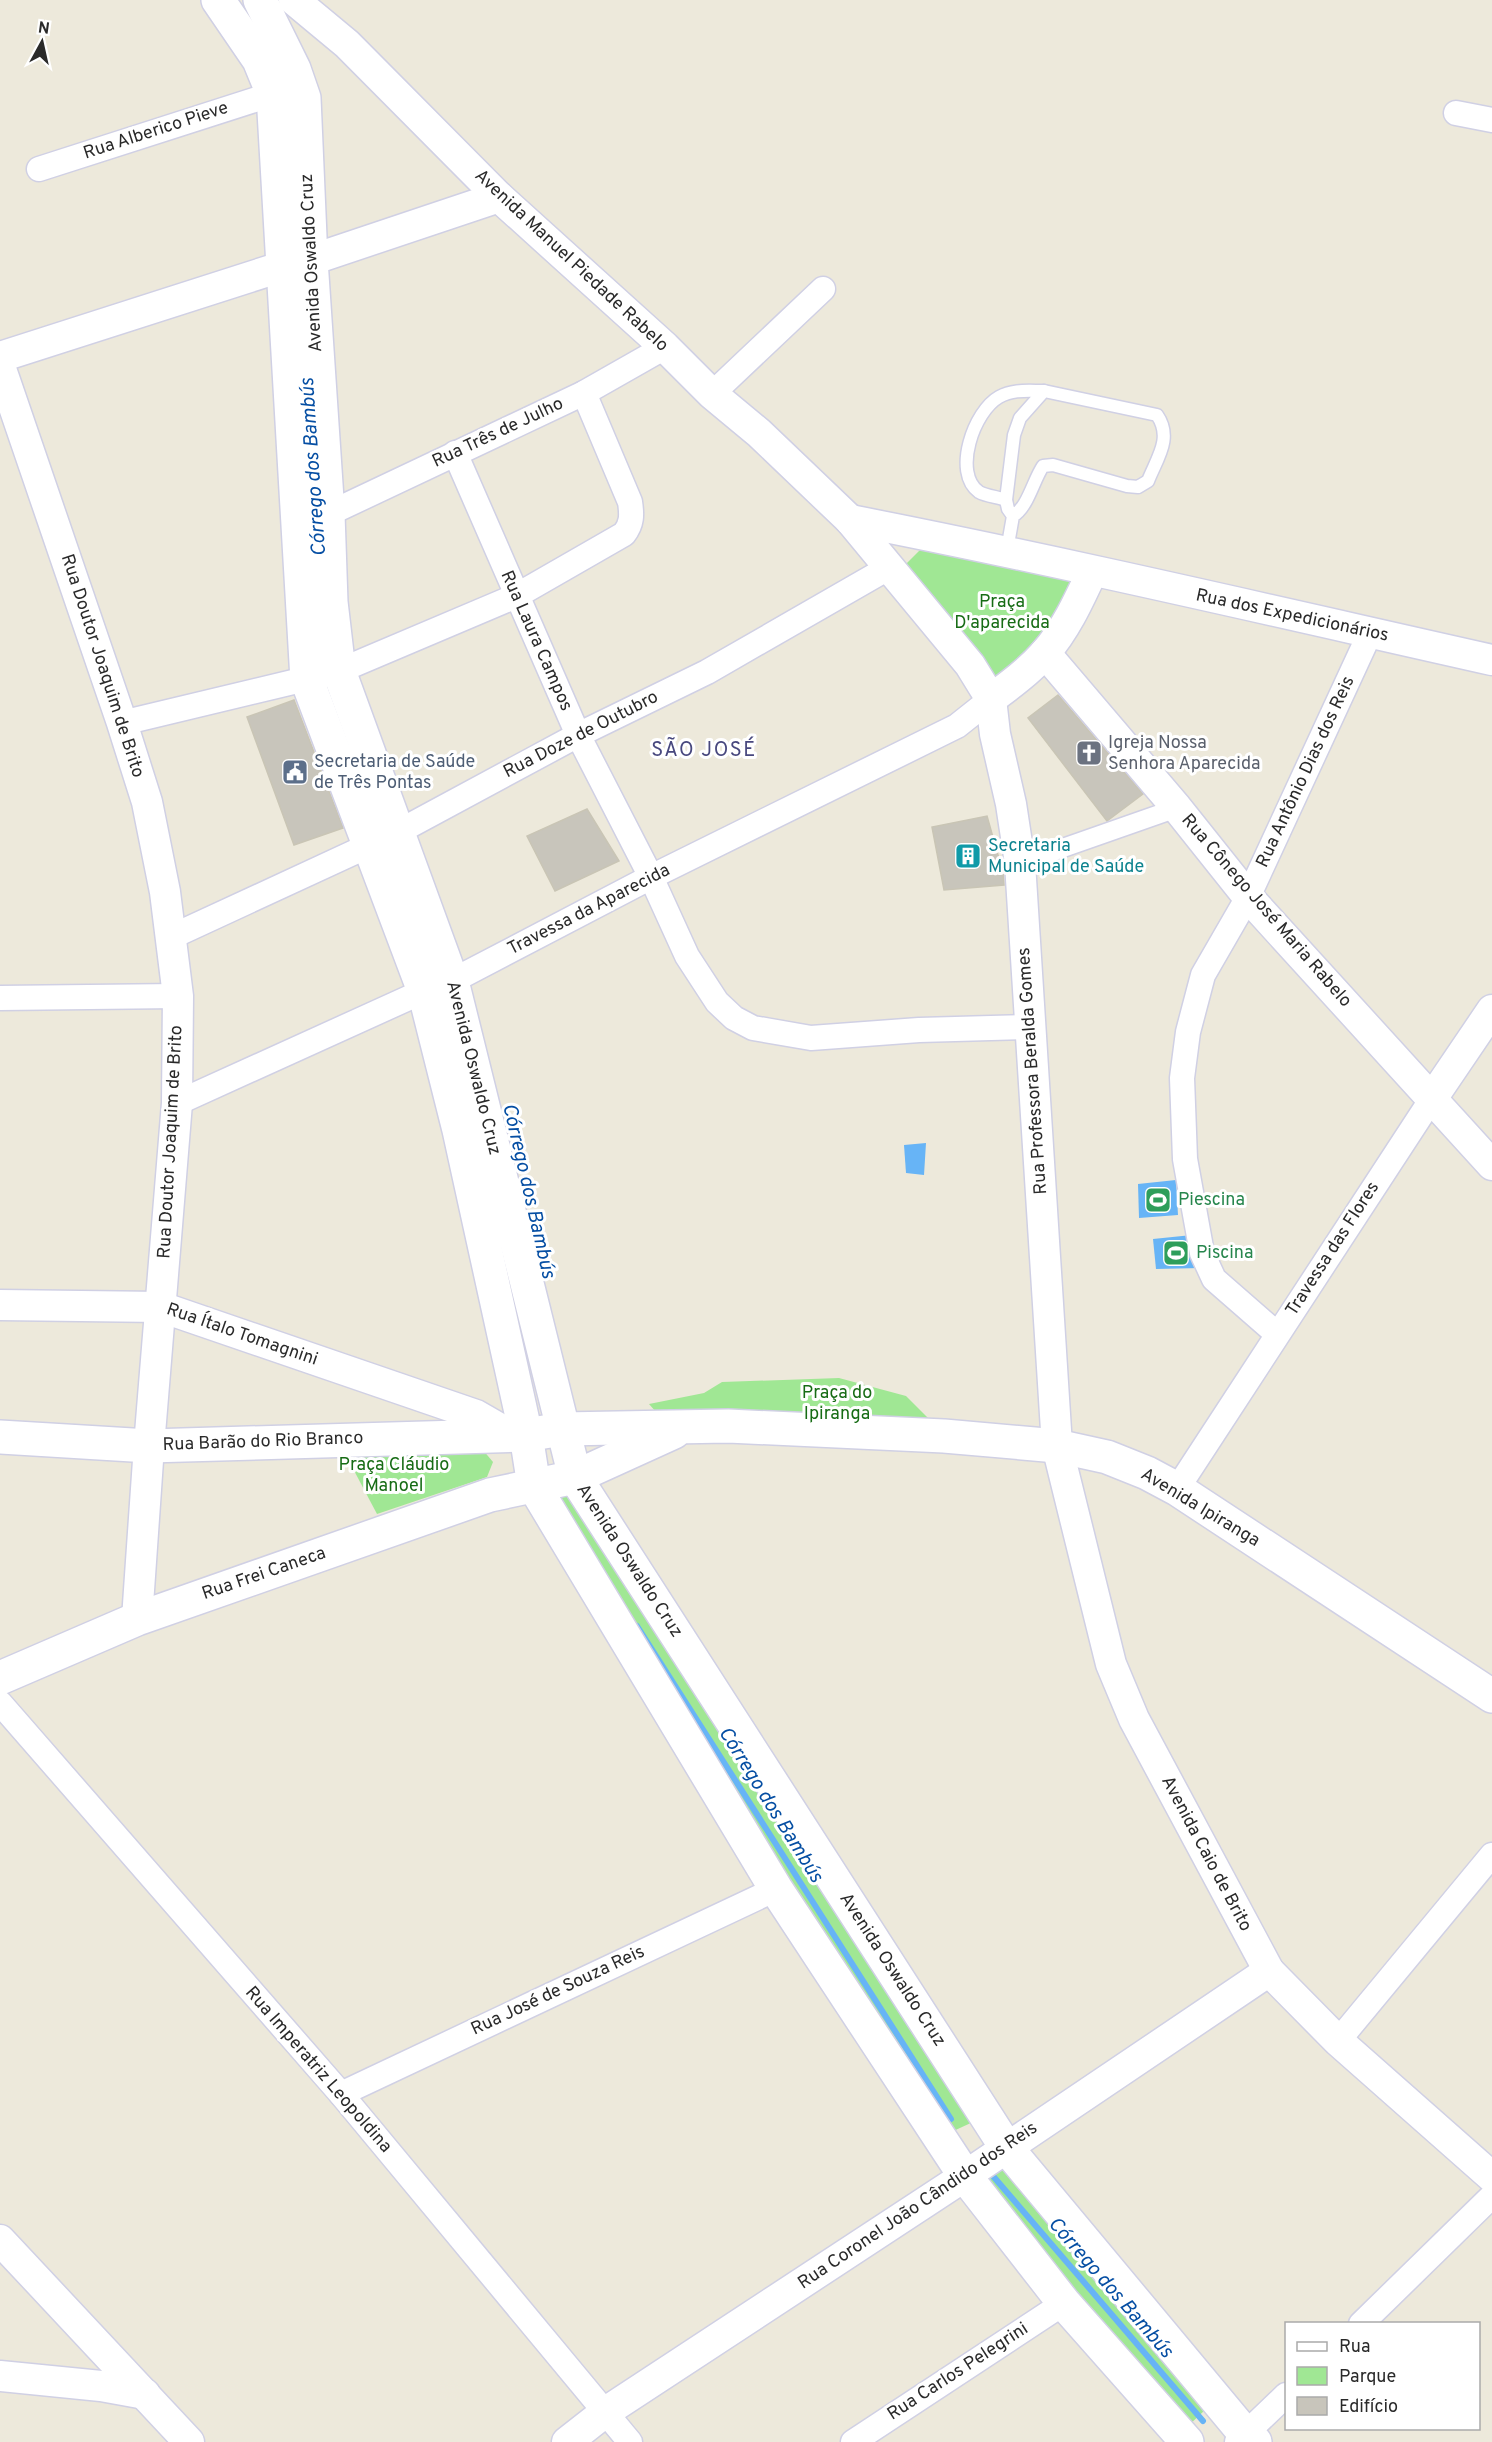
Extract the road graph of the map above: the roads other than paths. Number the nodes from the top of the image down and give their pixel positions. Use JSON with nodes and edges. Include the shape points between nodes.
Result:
{"nodes":[{"id":1,"x":219,"y":0,"type":"edge"},
{"id":2,"x":261,"y":0,"type":"edge"},
{"id":3,"x":294,"y":0,"type":"edge"},
{"id":4,"x":273,"y":94,"type":"junction"},
{"id":5,"x":1456,"y":113,"type":"dead end"},
{"id":6,"x":1492,"y":120,"type":"edge"},
{"id":7,"x":39,"y":169,"type":"dead end"},
{"id":8,"x":499,"y":197,"type":"junction"},
{"id":9,"x":298,"y":263,"type":"junction"},
{"id":10,"x":823,"y":289,"type":"dead end"},
{"id":11,"x":665,"y":347,"type":"junction"},
{"id":12,"x":0,"y":357,"type":"edge"},
{"id":13,"x":0,"y":366,"type":"edge"},
{"id":14,"x":1044,"y":392,"type":"junction"},
{"id":15,"x":584,"y":393,"type":"junction"},
{"id":16,"x":712,"y":394,"type":"junction"},
{"id":17,"x":455,"y":453,"type":"junction"},
{"id":18,"x":1006,"y":500,"type":"junction"},
{"id":19,"x":328,"y":514,"type":"junction"},
{"id":20,"x":1013,"y":516,"type":"junction"},
{"id":21,"x":850,"y":520,"type":"junction"},
{"id":22,"x":925,"y":535,"type":"junction"},
{"id":23,"x":1008,"y":550,"type":"junction"},
{"id":24,"x":888,"y":568,"type":"junction"},
{"id":25,"x":1092,"y":572,"type":"junction"},
{"id":26,"x":516,"y":596,"type":"junction"},
{"id":27,"x":1370,"y":633,"type":"junction"},
{"id":28,"x":1045,"y":653,"type":"junction"},
{"id":29,"x":1492,"y":660,"type":"edge"},
{"id":30,"x":339,"y":671,"type":"junction"},
{"id":31,"x":307,"y":680,"type":"junction"},
{"id":32,"x":991,"y":699,"type":"junction"},
{"id":33,"x":122,"y":723,"type":"junction"},
{"id":34,"x":578,"y":735,"type":"junction"},
{"id":35,"x":1177,"y":808,"type":"junction"},
{"id":36,"x":383,"y":838,"type":"junction"},
{"id":37,"x":1020,"y":863,"type":"junction"},
{"id":38,"x":651,"y":877,"type":"junction"},
{"id":39,"x":1248,"y":897,"type":"junction"},
{"id":40,"x":171,"y":937,"type":"junction"},
{"id":41,"x":438,"y":986,"type":"junction"},
{"id":42,"x":177,"y":996,"type":"junction"},
{"id":43,"x":0,"y":998,"type":"edge"},
{"id":44,"x":1492,"y":1010,"type":"edge"},
{"id":45,"x":1030,"y":1028,"type":"junction"},
{"id":46,"x":1431,"y":1100,"type":"junction"},
{"id":47,"x":177,"y":1103,"type":"junction"},
{"id":48,"x":1492,"y":1165,"type":"edge"},
{"id":49,"x":0,"y":1305,"type":"edge"},
{"id":50,"x":161,"y":1307,"type":"junction"},
{"id":51,"x":1277,"y":1334,"type":"junction"},
{"id":52,"x":687,"y":1426,"type":"junction"},
{"id":53,"x":562,"y":1429,"type":"junction"},
{"id":54,"x":497,"y":1430,"type":"junction"},
{"id":55,"x":0,"y":1437,"type":"edge"},
{"id":56,"x":149,"y":1446,"type":"junction"},
{"id":57,"x":1057,"y":1446,"type":"junction"},
{"id":58,"x":575,"y":1477,"type":"junction"},
{"id":59,"x":534,"y":1486,"type":"junction"},
{"id":60,"x":1177,"y":1489,"type":"junction"},
{"id":61,"x":137,"y":1619,"type":"junction"},
{"id":62,"x":0,"y":1678,"type":"edge"},
{"id":63,"x":1492,"y":1696,"type":"edge"},
{"id":64,"x":0,"y":1703,"type":"edge"},
{"id":65,"x":1492,"y":1855,"type":"edge"},
{"id":66,"x":776,"y":1889,"type":"junction"},
{"id":67,"x":1269,"y":1971,"type":"junction"},
{"id":68,"x":1338,"y":2041,"type":"junction"},
{"id":69,"x":340,"y":2094,"type":"junction"},
{"id":70,"x":1006,"y":2147,"type":"junction"},
{"id":71,"x":965,"y":2176,"type":"junction"},
{"id":72,"x":1492,"y":2177,"type":"edge"},
{"id":73,"x":1492,"y":2196,"type":"edge"},
{"id":74,"x":0,"y":2240,"type":"edge"},
{"id":75,"x":1064,"y":2303,"type":"junction"},
{"id":76,"x":1363,"y":2322,"type":"edge"},
{"id":77,"x":0,"y":2376,"type":"edge"},
{"id":78,"x":145,"y":2394,"type":"junction"},
{"id":79,"x":1285,"y":2398,"type":"edge"},
{"id":80,"x":604,"y":2413,"type":"junction"},
{"id":81,"x":862,"y":2439,"type":"edge"},
{"id":82,"x":1246,"y":2440,"type":"edge"},
{"id":83,"x":189,"y":2442,"type":"edge"},
{"id":84,"x":567,"y":2442,"type":"edge"},
{"id":85,"x":630,"y":2442,"type":"edge"},
{"id":86,"x":1187,"y":2442,"type":"edge"}],
"edges":[{"from":1,"to":4,"type":"main road","name":"Avenida Oswaldo Cruz","via":[[259,60]]},
{"from":2,"to":9,"type":"main road","name":"Avenida Oswaldo Cruz","via":[[304,98]]},
{"from":3,"to":8,"type":"street","name":"Avenida Manuel Piedade Rabelo","via":[[346,44]]},
{"from":4,"to":7,"type":"street","name":"Rua Alberico Pieve"},
{"from":4,"to":9,"type":"main road","name":"Avenida Oswaldo Cruz"},
{"from":5,"to":6,"type":"street"},
{"from":8,"to":9,"type":"street"},
{"from":8,"to":11,"type":"street","name":"Avenida Manuel Piedade Rabelo"},
{"from":9,"to":12,"type":"street"},
{"from":9,"to":19,"type":"main road","name":"Avenida Oswaldo Cruz"},
{"from":9,"to":31,"type":"main road","name":"Avenida Oswaldo Cruz"},
{"from":10,"to":16,"type":"street"},
{"from":11,"to":15,"type":"street","name":"Rua Três de Julho"},
{"from":11,"to":16,"type":"street","name":"Avenida Manuel Piedade Rabelo"},
{"from":13,"to":33,"type":"street","name":"Rua Doutor Joaquim de Brito"},
{"from":14,"to":18,"type":"lane","via":[[1020,418],[1014,435]]},
{"from":14,"to":18,"type":"lane","via":[[1014,391],[996,398],[975,428],[966,456],[970,482],[980,493]]},
{"from":14,"to":20,"type":"lane","via":[[1157,416],[1164,426],[1165,440],[1148,481],[1138,487],[1053,465],[1042,466],[1021,511]]},
{"from":15,"to":17,"type":"street","name":"Rua Três de Julho"},
{"from":15,"to":26,"type":"street","via":[[630,502],[630,527]]},
{"from":16,"to":21,"type":"street","name":"Avenida Manuel Piedade Rabelo"},
{"from":17,"to":19,"type":"street","name":"Rua Três de Julho"},
{"from":17,"to":26,"type":"street","name":"Rua Laura Campos"},
{"from":18,"to":20,"type":"lane"},
{"from":19,"to":30,"type":"main road","name":"Avenida Oswaldo Cruz","via":[[331,602]]},
{"from":20,"to":23,"type":"lane"},
{"from":21,"to":22,"type":"street"},
{"from":21,"to":24,"type":"street"},
{"from":22,"to":23,"type":"street"},
{"from":22,"to":24,"type":"street"},
{"from":23,"to":25,"type":"street"},
{"from":24,"to":32,"type":"street","via":[[969,665]]},
{"from":24,"to":34,"type":"street","name":"Rua Doze de Outubro","via":[[707,672]]},
{"from":25,"to":27,"type":"street","name":"Rua dos Expedicionários"},
{"from":25,"to":28,"type":"street","via":[[1073,612]]},
{"from":26,"to":30,"type":"street"},
{"from":26,"to":34,"type":"street","name":"Rua Laura Campos"},
{"from":27,"to":29,"type":"street","name":"Rua dos Expedicionários"},
{"from":27,"to":39,"type":"street","name":"Rua Antônio Dias dos Reis"},
{"from":28,"to":32,"type":"street"},
{"from":28,"to":35,"type":"street","name":"Rua Cônego José Maria Rabelo"},
{"from":30,"to":31,"type":"street"},
{"from":30,"to":36,"type":"main road","name":"Avenida Oswaldo Cruz"},
{"from":31,"to":33,"type":"street"},
{"from":31,"to":36,"type":"main road","name":"Avenida Oswaldo Cruz"},
{"from":32,"to":37,"type":"street","name":"Rua Professora Beralda Gomes"},
{"from":32,"to":38,"type":"street","name":"Travessa da Aparecida","via":[[957,726]]},
{"from":33,"to":40,"type":"street","name":"Rua Doutor Joaquim de Brito","via":[[147,802]]},
{"from":34,"to":36,"type":"street","name":"Rua Doze de Outubro"},
{"from":34,"to":38,"type":"street","name":"Rua Laura Campos"},
{"from":35,"to":37,"type":"street"},
{"from":35,"to":39,"type":"street","name":"Rua Cônego José Maria Rabelo"},
{"from":36,"to":40,"type":"street","name":"Rua Doze de Outubro"},
{"from":36,"to":41,"type":"main road","name":"Avenida Oswaldo Cruz"},
{"from":37,"to":45,"type":"street","name":"Rua Professora Beralda Gomes"},
{"from":38,"to":41,"type":"street","name":"Travessa da Aparecida"},
{"from":38,"to":45,"type":"street","name":"Rua Laura Campos","via":[[687,956],[717,1002],[734,1018],[753,1028],[811,1038],[919,1030]]},
{"from":39,"to":46,"type":"street","name":"Rua Cônego José Maria Rabelo"},
{"from":39,"to":51,"type":"street","name":"Rua Antônio Dias dos Reis","via":[[1203,975],[1188,1032],[1182,1078],[1185,1159],[1202,1253],[1214,1279]]},
{"from":40,"to":42,"type":"street","name":"Rua Doutor Joaquim de Brito"},
{"from":41,"to":47,"type":"street","name":"Travessa da Aparecida"},
{"from":41,"to":53,"type":"main road","name":"Avenida Oswaldo Cruz"},
{"from":41,"to":54,"type":"main road","name":"Avenida Oswaldo Cruz"},
{"from":42,"to":43,"type":"street"},
{"from":42,"to":47,"type":"street","name":"Rua Doutor Joaquim de Brito"},
{"from":44,"to":46,"type":"street","name":"Travessa das Flores"},
{"from":45,"to":57,"type":"street","name":"Rua Professora Beralda Gomes"},
{"from":46,"to":48,"type":"street","name":"Rua Cônego José Maria Rabelo"},
{"from":46,"to":51,"type":"street","name":"Travessa das Flores"},
{"from":47,"to":50,"type":"street","name":"Rua Doutor Joaquim de Brito"},
{"from":49,"to":50,"type":"street","name":"Rua Ítalo Tomagnini"},
{"from":50,"to":54,"type":"street","name":"Rua Ítalo Tomagnini"},
{"from":50,"to":56,"type":"street","name":"Rua Doutor Joaquim de Brito"},
{"from":51,"to":60,"type":"street","name":"Travessa das Flores"},
{"from":52,"to":53,"type":"main road","name":"Avenida Ipiranga"},
{"from":52,"to":57,"type":"main road","name":"Avenida Ipiranga","via":[[944,1436]]},
{"from":52,"to":58,"type":"main road","name":"Avenida Ipiranga"},
{"from":53,"to":54,"type":"main road","name":"Rua Barão do Rio Branco"},
{"from":53,"to":58,"type":"main road","name":"Avenida Oswaldo Cruz"},
{"from":54,"to":56,"type":"main road","name":"Rua Barão do Rio Branco"},
{"from":54,"to":59,"type":"main road","name":"Avenida Oswaldo Cruz"},
{"from":55,"to":56,"type":"main road","name":"Rua Barão do Rio Branco"},
{"from":56,"to":61,"type":"street","name":"Rua Doutor Joaquim de Brito"},
{"from":57,"to":60,"type":"main road","name":"Avenida Ipiranga","via":[[1107,1458]]},
{"from":57,"to":67,"type":"street","name":"Avenida Caio de Brito","via":[[1111,1664],[1134,1719]]},
{"from":58,"to":59,"type":"main road","name":"Rua Frei Caneca"},
{"from":58,"to":70,"type":"main road","name":"Avenida Oswaldo Cruz"},
{"from":59,"to":61,"type":"main road","name":"Rua Frei Caneca","via":[[490,1495]]},
{"from":59,"to":66,"type":"main road","name":"Avenida Oswaldo Cruz"},
{"from":60,"to":63,"type":"main road","name":"Avenida Ipiranga"},
{"from":61,"to":62,"type":"main road","name":"Rua Frei Caneca"},
{"from":64,"to":69,"type":"street","name":"Rua Imperatriz Leopoldina"},
{"from":65,"to":68,"type":"street"},
{"from":66,"to":69,"type":"street","name":"Rua José de Souza Reis"},
{"from":66,"to":71,"type":"main road","name":"Avenida Oswaldo Cruz"},
{"from":67,"to":68,"type":"street","name":"Avenida Caio de Brito"},
{"from":67,"to":70,"type":"street","name":"Rua Coronel João Cândido dos Reis"},
{"from":68,"to":72,"type":"street","name":"Avenida Caio de Brito"},
{"from":69,"to":80,"type":"street","name":"Rua Imperatriz Leopoldina"},
{"from":70,"to":71,"type":"street","name":"Rua Coronel João Cândido dos Reis"},
{"from":70,"to":82,"type":"main road","name":"Avenida Oswaldo Cruz"},
{"from":71,"to":75,"type":"main road","name":"Avenida Oswaldo Cruz"},
{"from":71,"to":80,"type":"street","name":"Rua Coronel João Cândido dos Reis"},
{"from":73,"to":76,"type":"street"},
{"from":74,"to":78,"type":"street"},
{"from":75,"to":81,"type":"street","name":"Rua Carlos Pelegrini"},
{"from":75,"to":86,"type":"main road","name":"Avenida Oswaldo Cruz"},
{"from":77,"to":78,"type":"street"},
{"from":78,"to":83,"type":"street"},
{"from":79,"to":82,"type":"street"},
{"from":80,"to":84,"type":"street","name":"Rua Coronel João Cândido dos Reis"},
{"from":80,"to":85,"type":"street","name":"Rua Imperatriz Leopoldina"}]}
